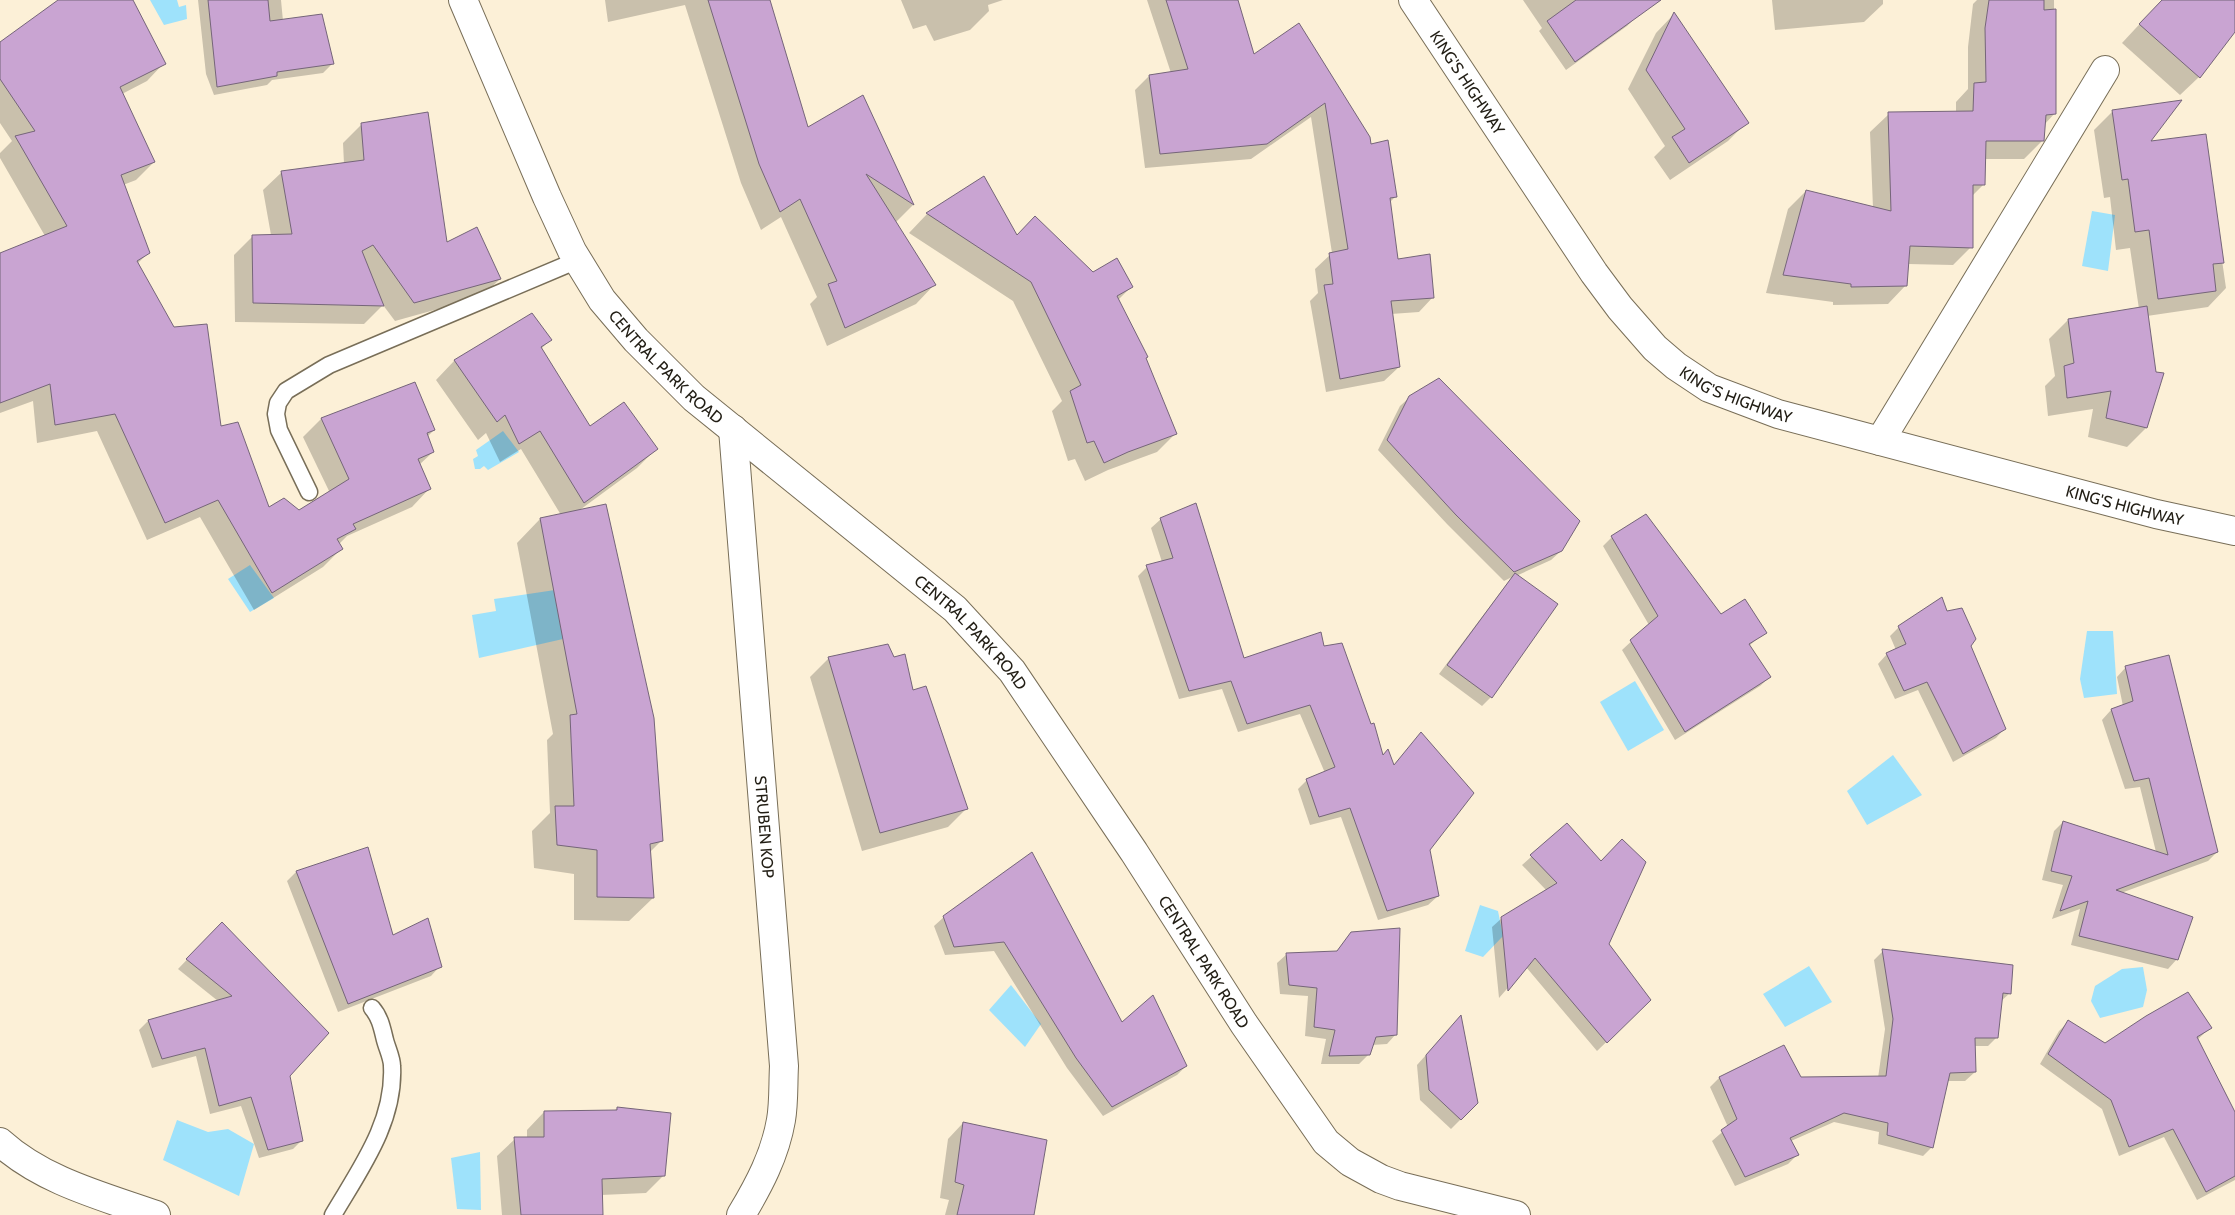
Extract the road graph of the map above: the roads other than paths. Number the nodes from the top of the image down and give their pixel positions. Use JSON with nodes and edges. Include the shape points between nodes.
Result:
{"nodes":[{"id":1,"x":463,"y":0,"type":"edge"},
{"id":2,"x":1413,"y":0,"type":"edge"},
{"id":3,"x":2105,"y":70,"type":"dead end"},
{"id":4,"x":578,"y":260,"type":"junction"},
{"id":5,"x":733,"y":429,"type":"junction"},
{"id":6,"x":1880,"y":441,"type":"junction"},
{"id":7,"x":308,"y":492,"type":"dead end"},
{"id":8,"x":2235,"y":531,"type":"edge"},
{"id":9,"x":372,"y":1008,"type":"dead end"},
{"id":10,"x":0,"y":1142,"type":"edge"},
{"id":11,"x":156,"y":1215,"type":"edge"},
{"id":12,"x":333,"y":1215,"type":"edge"},
{"id":13,"x":741,"y":1215,"type":"edge"},
{"id":14,"x":1516,"y":1215,"type":"edge"}],
"edges":[{"from":1,"to":4,"type":"street","name":"CENTRAL PARK ROAD","via":[[547,197]]},
{"from":2,"to":6,"type":"street","name":"KING'S HIGHWAY","via":[[1589,266],[1655,348],[1709,388],[1778,414]]},
{"from":3,"to":6,"type":"street"},
{"from":4,"to":5,"type":"street","name":"CENTRAL PARK ROAD","via":[[602,300],[636,340],[694,398]]},
{"from":4,"to":7,"type":"lane","via":[[329,365],[286,391],[278,403],[276,414],[279,430]]},
{"from":5,"to":13,"type":"street","name":"STRUBEN KOP","via":[[784,1066],[782,1119],[775,1144],[760,1182]]},
{"from":5,"to":14,"type":"street","name":"CENTRAL PARK ROAD","via":[[955,609],[1012,671],[1326,1142],[1350,1162],[1381,1179]]},
{"from":6,"to":8,"type":"street","name":"KING'S HIGHWAY","via":[[2156,514]]},
{"from":9,"to":12,"type":"lane","via":[[378,1015],[392,1065],[390,1105],[373,1145]]},
{"from":10,"to":11,"type":"street","via":[[19,1158],[57,1178]]}]}
